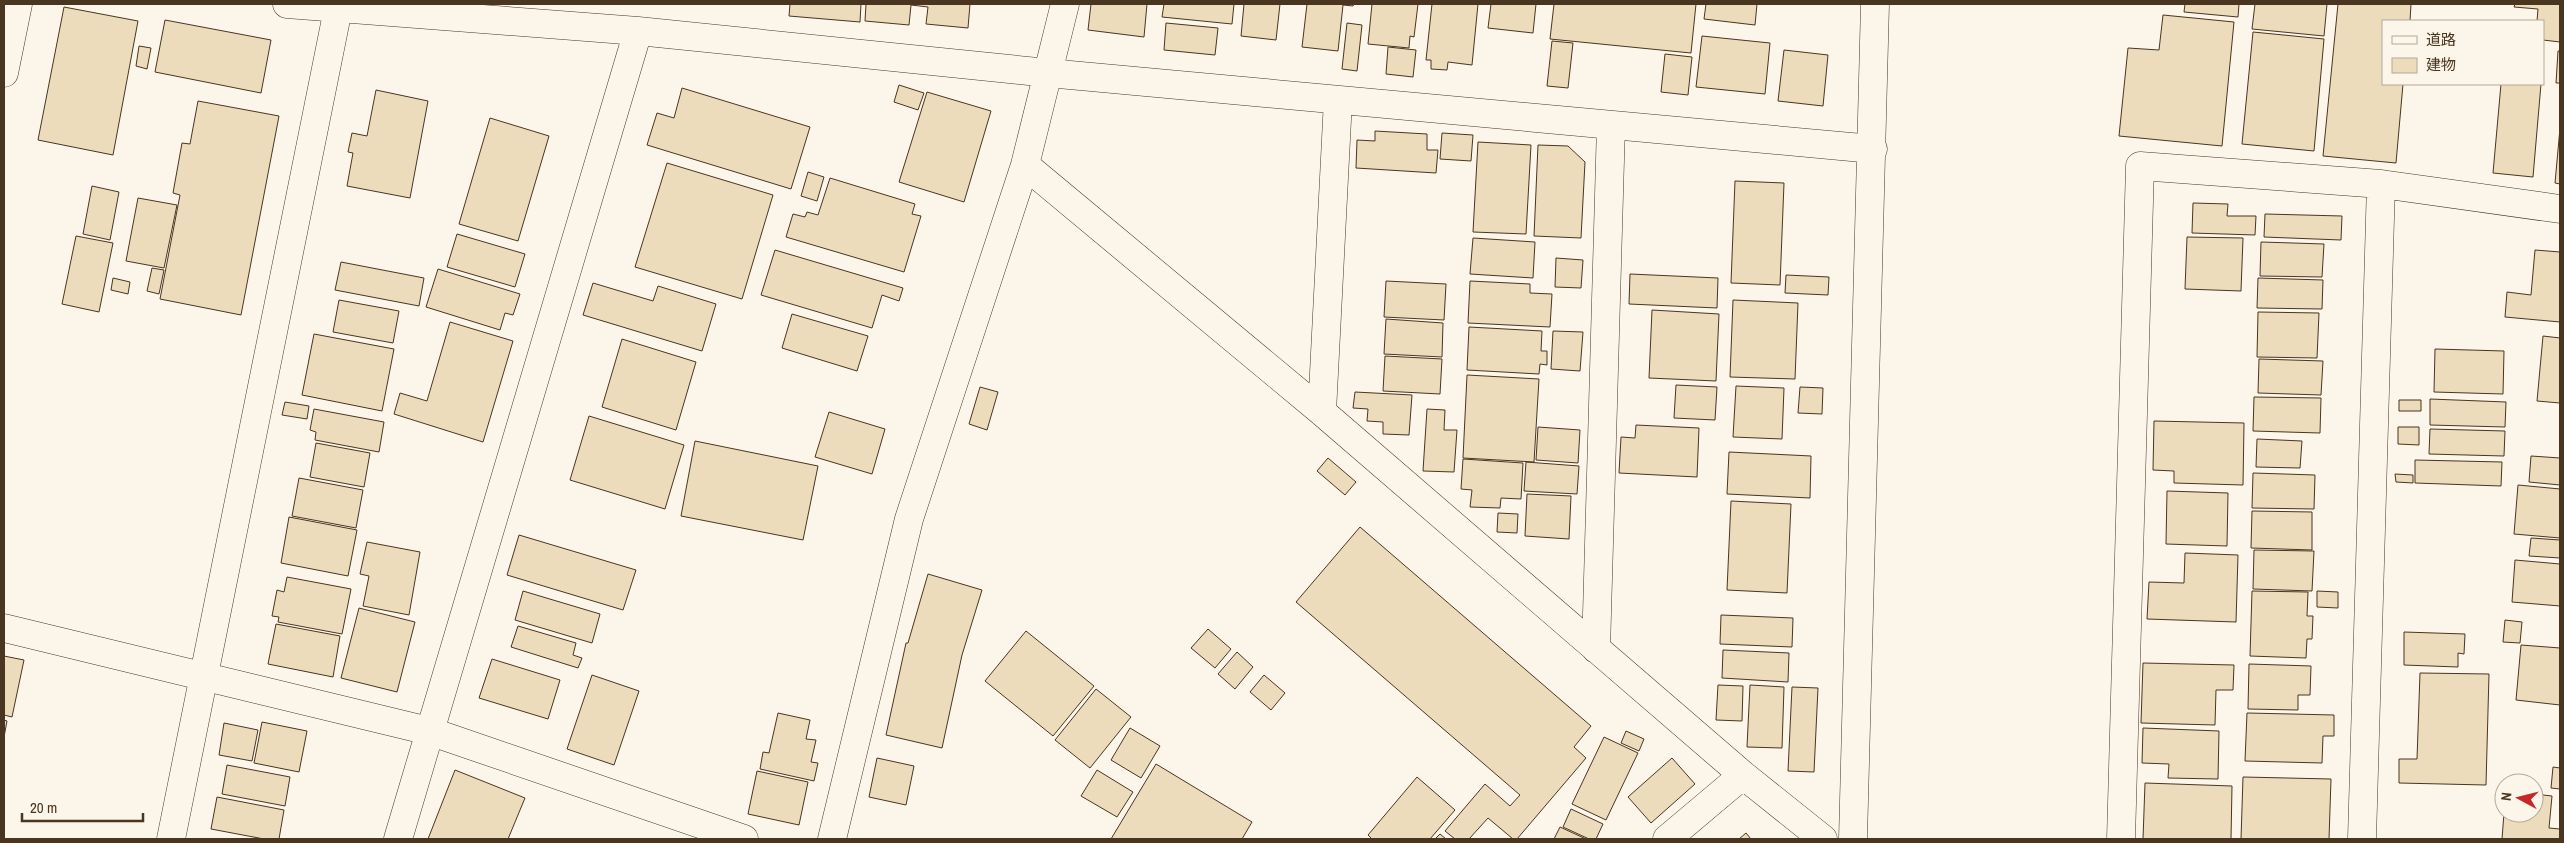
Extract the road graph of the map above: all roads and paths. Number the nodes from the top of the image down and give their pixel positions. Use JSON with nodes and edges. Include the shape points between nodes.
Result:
{"nodes":[{"id":1,"x":18,"y":4,"type":"edge"},
{"id":2,"x":288,"y":4,"type":"edge"},
{"id":3,"x":1065,"y":4,"type":"edge"},
{"id":4,"x":1875,"y":4,"type":"edge"},
{"id":5,"x":339,"y":6,"type":"edge"},
{"id":6,"x":638,"y":30,"type":"junction"},
{"id":7,"x":1048,"y":72,"type":"junction"},
{"id":8,"x":4,"y":73,"type":"edge"},
{"id":9,"x":1338,"y":100,"type":"junction"},
{"id":10,"x":1611,"y":125,"type":"junction"},
{"id":11,"x":1873,"y":149,"type":"junction"},
{"id":12,"x":1024,"y":164,"type":"junction"},
{"id":13,"x":2381,"y":184,"type":"junction"},
{"id":14,"x":2560,"y":209,"type":"edge"},
{"id":15,"x":1322,"y":412,"type":"junction"},
{"id":16,"x":4,"y":628,"type":"edge"},
{"id":17,"x":1596,"y":649,"type":"junction"},
{"id":18,"x":204,"y":677,"type":"junction"},
{"id":19,"x":429,"y":731,"type":"junction"},
{"id":20,"x":1743,"y":775,"type":"junction"},
{"id":21,"x":172,"y":839,"type":"edge"},
{"id":22,"x":398,"y":839,"type":"edge"},
{"id":23,"x":744,"y":839,"type":"edge"},
{"id":24,"x":832,"y":839,"type":"edge"},
{"id":25,"x":1667,"y":839,"type":"edge"},
{"id":26,"x":1823,"y":839,"type":"edge"},
{"id":27,"x":1853,"y":839,"type":"edge"},
{"id":28,"x":2121,"y":839,"type":"edge"},
{"id":29,"x":2362,"y":839,"type":"edge"}],
"edges":[{"from":1,"to":8,"type":"street"},
{"from":2,"to":5,"type":"street"},
{"from":3,"to":7,"type":"street"},
{"from":4,"to":11,"type":"street"},
{"from":5,"to":6,"type":"street"},
{"from":5,"to":18,"type":"street"},
{"from":6,"to":7,"type":"street"},
{"from":6,"to":19,"type":"street"},
{"from":7,"to":9,"type":"street"},
{"from":7,"to":12,"type":"street"},
{"from":9,"to":10,"type":"street"},
{"from":9,"to":15,"type":"street"},
{"from":10,"to":11,"type":"street"},
{"from":10,"to":17,"type":"street"},
{"from":11,"to":27,"type":"street"},
{"from":12,"to":15,"type":"street"},
{"from":12,"to":24,"type":"street","via":[[909,519]]},
{"from":13,"to":14,"type":"street"},
{"from":13,"to":28,"type":"street","via":[[2140,166]]},
{"from":13,"to":29,"type":"street"},
{"from":15,"to":17,"type":"street"},
{"from":16,"to":18,"type":"street"},
{"from":17,"to":20,"type":"street"},
{"from":18,"to":19,"type":"street"},
{"from":18,"to":21,"type":"street"},
{"from":19,"to":22,"type":"street"},
{"from":19,"to":23,"type":"street"},
{"from":20,"to":25,"type":"street"},
{"from":20,"to":26,"type":"street"}]}
